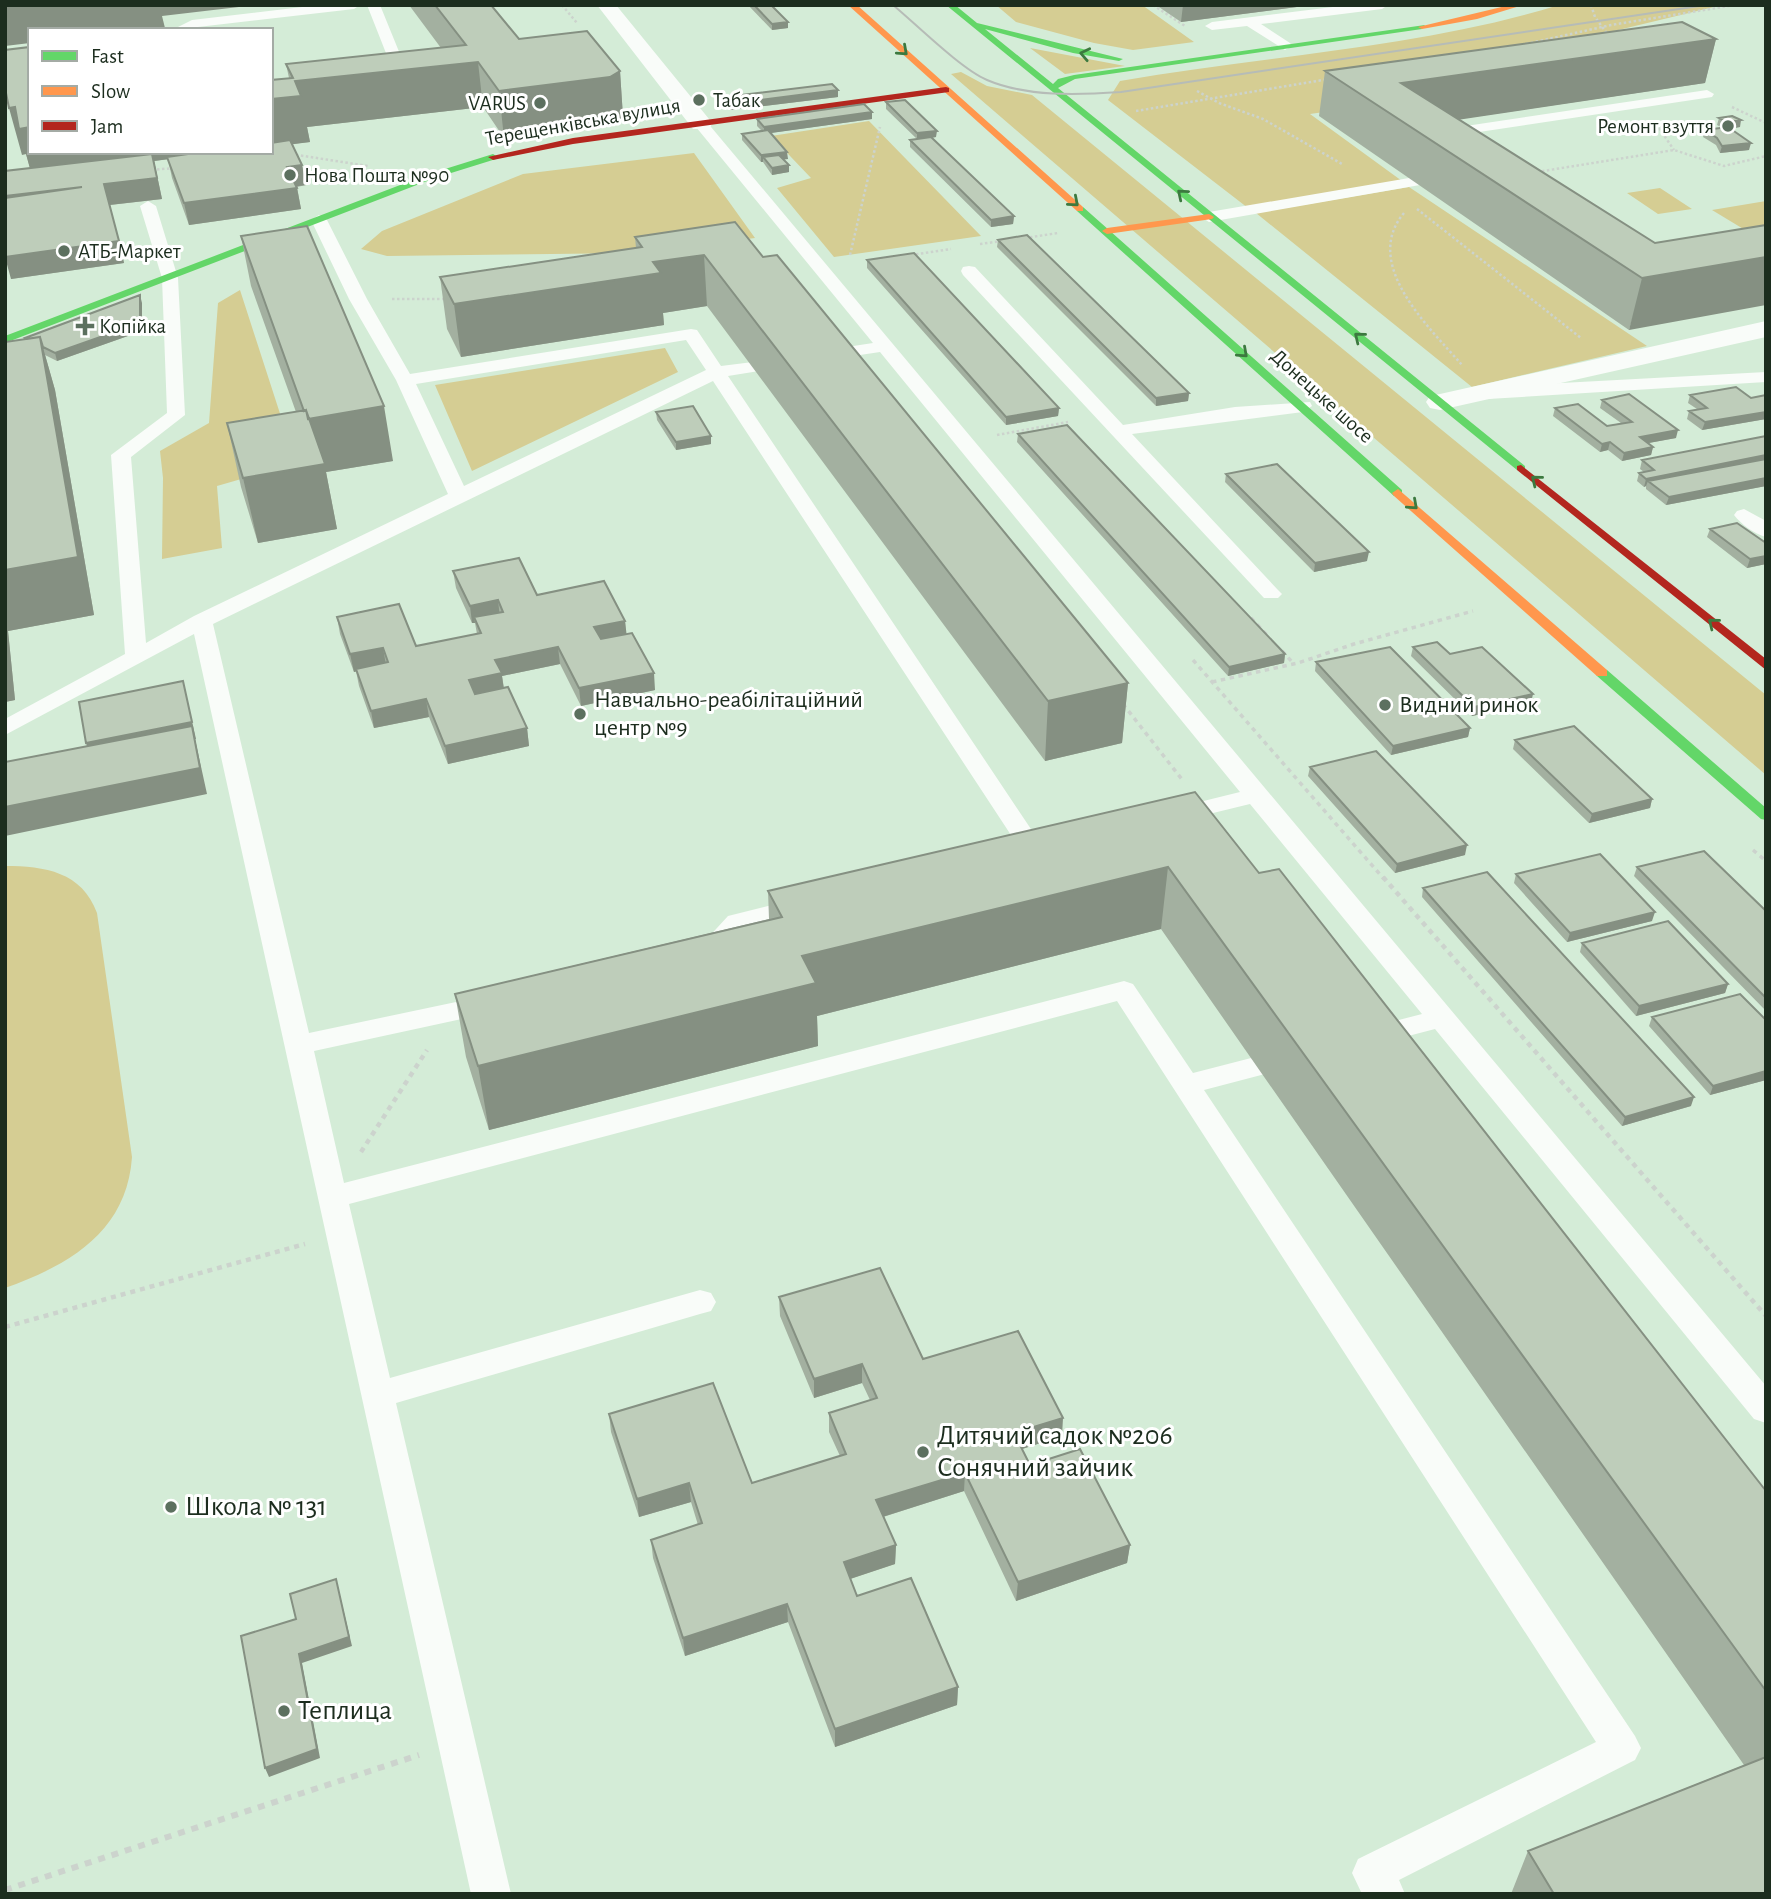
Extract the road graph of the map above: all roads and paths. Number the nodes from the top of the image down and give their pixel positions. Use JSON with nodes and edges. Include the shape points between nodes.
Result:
{"nodes":[{"id":1,"x":354,"y":5,"type":"edge"},
{"id":2,"x":373,"y":5,"type":"edge"},
{"id":3,"x":606,"y":5,"type":"edge"},
{"id":4,"x":852,"y":5,"type":"edge"},
{"id":5,"x":950,"y":5,"type":"edge"},
{"id":6,"x":1382,"y":5,"type":"edge"},
{"id":7,"x":1519,"y":5,"type":"edge"},
{"id":8,"x":1735,"y":5,"type":"edge"},
{"id":9,"x":1250,"y":22,"type":"junction"},
{"id":10,"x":978,"y":25,"type":"junction"},
{"id":11,"x":1212,"y":26,"type":"dead end"},
{"id":12,"x":183,"y":28,"type":"edge"},
{"id":13,"x":1523,"y":44,"type":"edge"},
{"id":14,"x":1285,"y":46,"type":"junction"},
{"id":15,"x":1201,"y":57,"type":"junction"},
{"id":16,"x":1150,"y":66,"type":"junction"},
{"id":17,"x":1336,"y":78,"type":"edge"},
{"id":18,"x":1054,"y":87,"type":"junction"},
{"id":19,"x":393,"y":89,"type":"edge"},
{"id":20,"x":946,"y":90,"type":"junction"},
{"id":21,"x":1707,"y":94,"type":"dead end"},
{"id":22,"x":887,"y":99,"type":"junction"},
{"id":23,"x":1211,"y":99,"type":"junction"},
{"id":24,"x":1136,"y":111,"type":"dead end"},
{"id":25,"x":702,"y":124,"type":"junction"},
{"id":26,"x":1458,"y":149,"type":"edge"},
{"id":27,"x":296,"y":153,"type":"edge"},
{"id":28,"x":283,"y":155,"type":"edge"},
{"id":29,"x":1766,"y":156,"type":"edge"},
{"id":30,"x":176,"y":167,"type":"edge"},
{"id":31,"x":149,"y":170,"type":"edge"},
{"id":32,"x":1528,"y":173,"type":"edge"},
{"id":33,"x":1415,"y":182,"type":"edge"},
{"id":34,"x":1393,"y":186,"type":"junction"},
{"id":35,"x":148,"y":206,"type":"edge"},
{"id":36,"x":1209,"y":217,"type":"junction"},
{"id":37,"x":319,"y":220,"type":"junction"},
{"id":38,"x":1107,"y":231,"type":"junction"},
{"id":39,"x":969,"y":271,"type":"dead end"},
{"id":40,"x":170,"y":278,"type":"junction"},
{"id":41,"x":841,"y":290,"type":"junction"},
{"id":42,"x":358,"y":299,"type":"junction"},
{"id":43,"x":447,"y":299,"type":"dead end"},
{"id":44,"x":1766,"y":330,"type":"edge"},
{"id":45,"x":5,"y":340,"type":"edge"},
{"id":46,"x":887,"y":346,"type":"junction"},
{"id":47,"x":819,"y":356,"type":"edge"},
{"id":48,"x":1620,"y":361,"type":"junction"},
{"id":49,"x":753,"y":367,"type":"edge"},
{"id":50,"x":714,"y":373,"type":"junction"},
{"id":51,"x":1766,"y":377,"type":"edge"},
{"id":52,"x":405,"y":380,"type":"junction"},
{"id":53,"x":1487,"y":393,"type":"junction"},
{"id":54,"x":1440,"y":402,"type":"junction"},
{"id":55,"x":1303,"y":406,"type":"junction"},
{"id":56,"x":1069,"y":422,"type":"dead end"},
{"id":57,"x":1118,"y":431,"type":"junction"},
{"id":58,"x":1005,"y":445,"type":"dead end"},
{"id":59,"x":460,"y":496,"type":"junction"},
{"id":60,"x":1744,"y":515,"type":"dead end"},
{"id":61,"x":1766,"y":531,"type":"edge"},
{"id":62,"x":1271,"y":594,"type":"dead end"},
{"id":63,"x":1480,"y":609,"type":"dead end"},
{"id":64,"x":202,"y":621,"type":"junction"},
{"id":65,"x":1185,"y":651,"type":"dead end"},
{"id":66,"x":136,"y":656,"type":"junction"},
{"id":67,"x":1766,"y":666,"type":"edge"},
{"id":68,"x":1212,"y":682,"type":"junction"},
{"id":69,"x":1118,"y":698,"type":"dead end"},
{"id":70,"x":5,"y":728,"type":"edge"},
{"id":71,"x":1258,"y":795,"type":"junction"},
{"id":72,"x":1205,"y":808,"type":"junction"},
{"id":73,"x":1766,"y":816,"type":"edge"},
{"id":74,"x":1152,"y":821,"type":"edge"},
{"id":75,"x":1059,"y":843,"type":"edge"},
{"id":76,"x":1033,"y":850,"type":"junction"},
{"id":77,"x":1006,"y":856,"type":"edge"},
{"id":78,"x":831,"y":899,"type":"edge"},
{"id":79,"x":690,"y":960,"type":"edge"},
{"id":80,"x":518,"y":998,"type":"edge"},
{"id":81,"x":452,"y":1012,"type":"junction"},
{"id":82,"x":1442,"y":1017,"type":"junction"},
{"id":83,"x":1356,"y":1040,"type":"edge"},
{"id":84,"x":298,"y":1045,"type":"junction"},
{"id":85,"x":1255,"y":1067,"type":"dead end"},
{"id":86,"x":1186,"y":1085,"type":"junction"},
{"id":87,"x":332,"y":1197,"type":"junction"},
{"id":88,"x":284,"y":1250,"type":"dead end"},
{"id":89,"x":700,"y":1302,"type":"dead end"},
{"id":90,"x":1766,"y":1315,"type":"edge"},
{"id":91,"x":5,"y":1327,"type":"edge"},
{"id":92,"x":377,"y":1395,"type":"junction"},
{"id":93,"x":1766,"y":1410,"type":"edge"},
{"id":94,"x":456,"y":1743,"type":"junction"},
{"id":95,"x":5,"y":1890,"type":"edge"},
{"id":96,"x":491,"y":1894,"type":"edge"},
{"id":97,"x":1385,"y":1894,"type":"edge"}],
"edges":[{"from":1,"to":12,"type":"lane"},
{"from":2,"to":19,"type":"lane","via":[[406,88]]},
{"from":3,"to":25,"type":"street"},
{"from":4,"to":20,"type":"main road","name":"Донецьке шосе","one_way":true},
{"from":5,"to":10,"type":"main road"},
{"from":6,"to":9,"type":"lane"},
{"from":7,"to":14,"type":"main road","via":[[1444,24]]},
{"from":8,"to":13,"type":"path"},
{"from":9,"to":11,"type":"lane"},
{"from":9,"to":14,"type":"lane"},
{"from":15,"to":10,"type":"main road","one_way":true,"via":[[1135,60],[1093,56]]},
{"from":10,"to":18,"type":"main road"},
{"from":14,"to":15,"type":"main road"},
{"from":15,"to":16,"type":"main road"},
{"from":16,"to":18,"type":"main road","via":[[1074,77]]},
{"from":16,"to":23,"type":"path"},
{"from":17,"to":23,"type":"path"},
{"from":36,"to":18,"type":"main road","one_way":true},
{"from":20,"to":22,"type":"main road","name":"Терещенківська вулиця"},
{"from":20,"to":38,"type":"main road","name":"Донецьке шосе","one_way":true},
{"from":21,"to":26,"type":"lane","via":[[1437,134]]},
{"from":22,"to":25,"type":"main road","name":"Терещенківська вулиця"},
{"from":22,"to":41,"type":"path"},
{"from":23,"to":24,"type":"path"},
{"from":23,"to":34,"type":"path","via":[[1263,119],[1336,162]]},
{"from":25,"to":37,"type":"main road","name":"Терещенківська вулиця","via":[[503,154]]},
{"from":25,"to":41,"type":"lane"},
{"from":27,"to":28,"type":"path"},
{"from":29,"to":32,"type":"path","via":[[1724,166],[1674,150]]},
{"from":30,"to":31,"type":"path"},
{"from":33,"to":34,"type":"lane"},
{"from":34,"to":36,"type":"lane"},
{"from":35,"to":40,"type":"lane"},
{"from":36,"to":38,"type":"main road"},
{"from":54,"to":36,"type":"main road","one_way":true},
{"from":37,"to":40,"type":"main road","name":"Терещенківська вулиця"},
{"from":37,"to":42,"type":"lane"},
{"from":38,"to":55,"type":"main road","name":"Донецьке шосе","one_way":true},
{"from":39,"to":57,"type":"lane"},
{"from":40,"to":45,"type":"main road","name":"Терещенківська вулиця"},
{"from":40,"to":66,"type":"lane","via":[[176,415],[121,455]]},
{"from":41,"to":46,"type":"lane"},
{"from":42,"to":43,"type":"path"},
{"from":42,"to":52,"type":"lane"},
{"from":44,"to":48,"type":"street"},
{"from":46,"to":47,"type":"lane"},
{"from":46,"to":71,"type":"lane"},
{"from":48,"to":53,"type":"street"},
{"from":48,"to":53,"type":"path","via":[[1528,299],[1410,203],[1390,234],[1391,266],[1419,313]]},
{"from":49,"to":50,"type":"lane"},
{"from":50,"to":52,"type":"lane","via":[[691,334]]},
{"from":50,"to":59,"type":"lane"},
{"from":50,"to":76,"type":"lane"},
{"from":51,"to":53,"type":"lane"},
{"from":52,"to":59,"type":"lane"},
{"from":53,"to":54,"type":"street"},
{"from":67,"to":54,"type":"main road","one_way":true},
{"from":55,"to":57,"type":"lane"},
{"from":55,"to":73,"type":"main road","name":"Донецьке шосе","one_way":true},
{"from":56,"to":58,"type":"path","via":[[996,435]]},
{"from":57,"to":62,"type":"lane"},
{"from":59,"to":64,"type":"lane"},
{"from":60,"to":61,"type":"lane"},
{"from":63,"to":68,"type":"path","via":[[1298,663]]},
{"from":64,"to":66,"type":"lane"},
{"from":64,"to":84,"type":"lane"},
{"from":65,"to":68,"type":"path"},
{"from":66,"to":70,"type":"lane"},
{"from":68,"to":90,"type":"path"},
{"from":69,"to":72,"type":"path"},
{"from":71,"to":72,"type":"lane"},
{"from":71,"to":82,"type":"lane"},
{"from":72,"to":74,"type":"lane"},
{"from":75,"to":76,"type":"lane"},
{"from":76,"to":77,"type":"lane"},
{"from":78,"to":79,"type":"lane","via":[[737,922],[703,957]]},
{"from":80,"to":81,"type":"lane"},
{"from":81,"to":84,"type":"lane"},
{"from":81,"to":87,"type":"path"},
{"from":82,"to":83,"type":"lane"},
{"from":82,"to":93,"type":"lane"},
{"from":84,"to":87,"type":"lane"},
{"from":85,"to":86,"type":"lane"},
{"from":86,"to":87,"type":"lane","via":[[1124,990]]},
{"from":86,"to":97,"type":"lane","via":[[1622,1748],[1373,1873]]},
{"from":87,"to":92,"type":"lane"},
{"from":88,"to":91,"type":"path"},
{"from":89,"to":92,"type":"lane"},
{"from":92,"to":94,"type":"lane"},
{"from":94,"to":95,"type":"path"},
{"from":94,"to":96,"type":"lane"}]}
